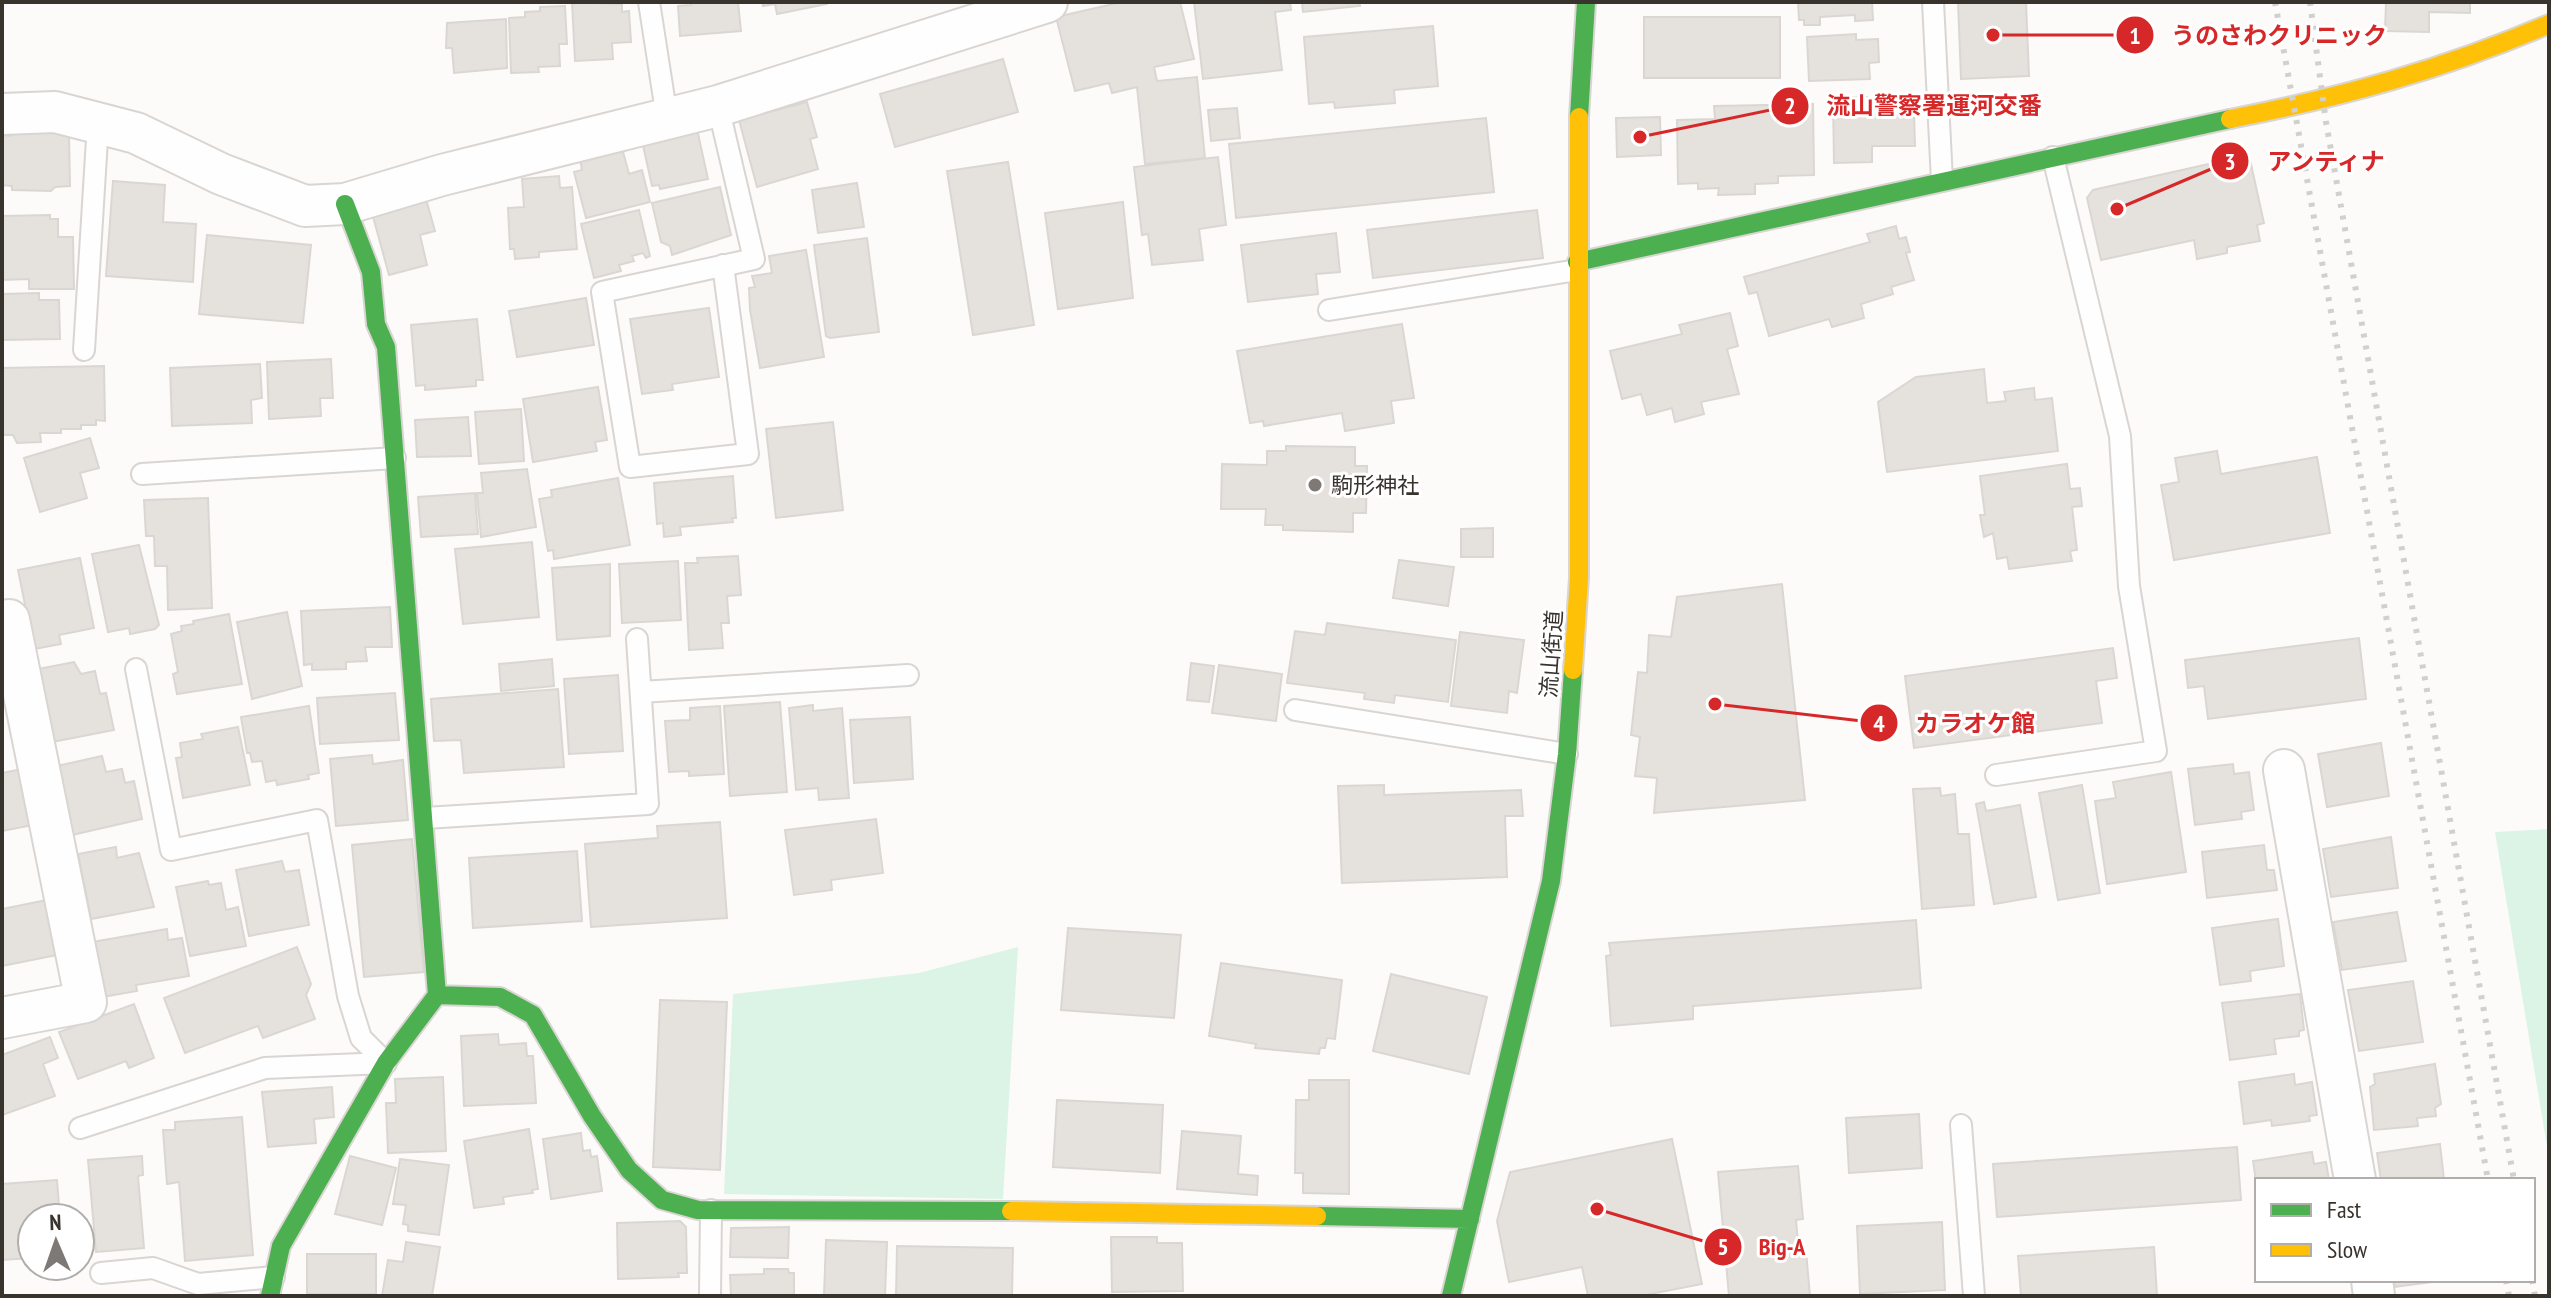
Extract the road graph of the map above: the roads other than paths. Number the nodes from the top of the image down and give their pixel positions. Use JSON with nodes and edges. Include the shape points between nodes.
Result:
{"nodes":[{"id":1,"x":649,"y":2,"type":"edge"},
{"id":2,"x":1047,"y":2,"type":"edge"},
{"id":3,"x":1586,"y":2,"type":"edge"},
{"id":4,"x":1933,"y":2,"type":"edge"},
{"id":5,"x":2535,"y":2,"type":"edge"},
{"id":6,"x":2541,"y":27,"type":"edge"},
{"id":7,"x":718,"y":106,"type":"junction"},
{"id":8,"x":2,"y":114,"type":"edge"},
{"id":9,"x":667,"y":118,"type":"junction"},
{"id":10,"x":98,"y":123,"type":"junction"},
{"id":11,"x":2053,"y":157,"type":"junction"},
{"id":12,"x":1942,"y":181,"type":"junction"},
{"id":13,"x":345,"y":204,"type":"junction"},
{"id":14,"x":723,"y":265,"type":"junction"},
{"id":15,"x":1577,"y":266,"type":"junction"},
{"id":16,"x":1329,"y":310,"type":"dead end"},
{"id":17,"x":84,"y":350,"type":"dead end"},
{"id":18,"x":395,"y":458,"type":"junction"},
{"id":19,"x":142,"y":474,"type":"dead end"},
{"id":20,"x":2,"y":621,"type":"edge"},
{"id":21,"x":637,"y":639,"type":"dead end"},
{"id":22,"x":136,"y":669,"type":"dead end"},
{"id":23,"x":908,"y":675,"type":"dead end"},
{"id":24,"x":641,"y":692,"type":"junction"},
{"id":25,"x":1295,"y":710,"type":"dead end"},
{"id":26,"x":1567,"y":754,"type":"junction"},
{"id":27,"x":2284,"y":770,"type":"dead end"},
{"id":28,"x":1996,"y":775,"type":"dead end"},
{"id":29,"x":425,"y":818,"type":"junction"},
{"id":30,"x":437,"y":995,"type":"junction"},
{"id":31,"x":2,"y":1018,"type":"edge"},
{"id":32,"x":386,"y":1063,"type":"junction"},
{"id":33,"x":1961,"y":1125,"type":"dead end"},
{"id":34,"x":80,"y":1128,"type":"dead end"},
{"id":35,"x":2355,"y":1178,"type":"edge"},
{"id":36,"x":711,"y":1210,"type":"junction"},
{"id":37,"x":1470,"y":1219,"type":"junction"},
{"id":38,"x":101,"y":1273,"type":"dead end"},
{"id":39,"x":272,"y":1286,"type":"edge"},
{"id":40,"x":710,"y":1296,"type":"edge"},
{"id":41,"x":1451,"y":1296,"type":"edge"},
{"id":42,"x":1974,"y":1296,"type":"edge"}],
"edges":[{"from":1,"to":9,"type":"lane"},
{"from":2,"to":7,"type":"street"},
{"from":3,"to":15,"type":"street","name":"流山街道","via":[[1576,161]]},
{"from":4,"to":12,"type":"lane"},
{"from":5,"to":6,"type":"lane"},
{"from":6,"to":11,"type":"street","via":[[2470,58],[2322,101]]},
{"from":7,"to":9,"type":"street"},
{"from":7,"to":14,"type":"lane","via":[[754,259]]},
{"from":8,"to":10,"type":"street","via":[[55,112]]},
{"from":9,"to":13,"type":"street"},
{"from":10,"to":13,"type":"street","via":[[136,133],[305,206]]},
{"from":10,"to":17,"type":"lane"},
{"from":11,"to":12,"type":"street"},
{"from":11,"to":28,"type":"lane","via":[[2120,436],[2129,586],[2156,751]]},
{"from":12,"to":15,"type":"street"},
{"from":13,"to":18,"type":"street","via":[[371,272],[376,324],[386,347]]},
{"from":14,"to":14,"type":"lane","via":[[602,292],[630,467],[748,454]]},
{"from":15,"to":16,"type":"lane"},
{"from":15,"to":26,"type":"street","name":"流山街道","via":[[1579,578]]},
{"from":18,"to":19,"type":"lane"},
{"from":18,"to":29,"type":"street"},
{"from":20,"to":31,"type":"street","via":[[9,620],[86,1002]]},
{"from":21,"to":24,"type":"lane"},
{"from":22,"to":32,"type":"lane","via":[[171,850],[317,820],[348,996],[361,1038]]},
{"from":23,"to":24,"type":"lane"},
{"from":24,"to":29,"type":"lane","via":[[648,804]]},
{"from":25,"to":26,"type":"lane"},
{"from":26,"to":37,"type":"street","name":"流山街道","via":[[1551,881]]},
{"from":27,"to":35,"type":"street"},
{"from":29,"to":30,"type":"street"},
{"from":30,"to":32,"type":"street"},
{"from":30,"to":36,"type":"street","via":[[518,1000],[533,1015],[611,1146],[638,1177],[660,1200]]},
{"from":32,"to":34,"type":"lane","via":[[265,1068]]},
{"from":32,"to":39,"type":"street","via":[[281,1246]]},
{"from":33,"to":42,"type":"lane"},
{"from":36,"to":37,"type":"street"},
{"from":36,"to":40,"type":"lane"},
{"from":37,"to":41,"type":"street","name":"流山街道"},
{"from":38,"to":39,"type":"lane","via":[[153,1268],[198,1284]]}]}
